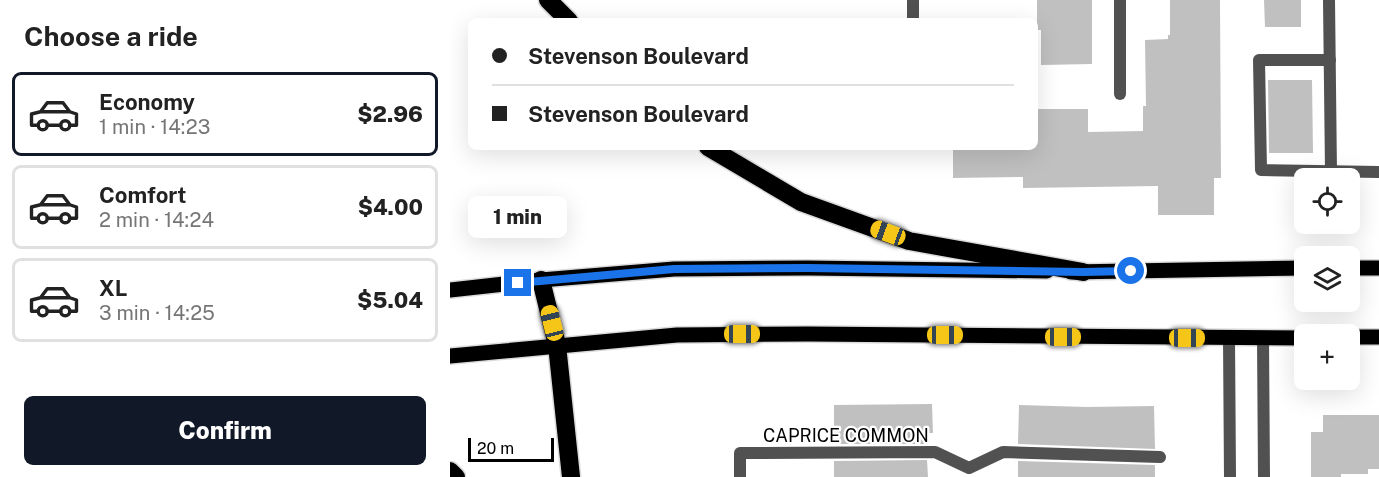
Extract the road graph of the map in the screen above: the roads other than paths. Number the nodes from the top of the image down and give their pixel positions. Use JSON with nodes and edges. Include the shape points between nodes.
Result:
{"nodes":[{"id":1,"x":548,"y":0,"type":"edge"},
{"id":2,"x":913,"y":0,"type":"edge"},
{"id":3,"x":1120,"y":0,"type":"edge"},
{"id":4,"x":1329,"y":0,"type":"edge"},
{"id":5,"x":566,"y":18,"type":"edge"},
{"id":6,"x":913,"y":18,"type":"edge"},
{"id":7,"x":1330,"y":60,"type":"junction"},
{"id":8,"x":1120,"y":94,"type":"dead end"},
{"id":9,"x":713,"y":150,"type":"edge"},
{"id":10,"x":1331,"y":168,"type":"edge"},
{"id":11,"x":1294,"y":171,"type":"edge"},
{"id":12,"x":1360,"y":172,"type":"edge"},
{"id":13,"x":1379,"y":172,"type":"edge"},
{"id":14,"x":1294,"y":268,"type":"edge"},
{"id":15,"x":1360,"y":268,"type":"edge"},
{"id":16,"x":1379,"y":268,"type":"edge"},
{"id":17,"x":1083,"y":272,"type":"junction"},
{"id":18,"x":541,"y":280,"type":"junction"},
{"id":19,"x":450,"y":290,"type":"edge"},
{"id":20,"x":1379,"y":337,"type":"edge"},
{"id":21,"x":1229,"y":338,"type":"junction"},
{"id":22,"x":1294,"y":338,"type":"edge"},
{"id":23,"x":1360,"y":338,"type":"edge"},
{"id":24,"x":1263,"y":339,"type":"junction"},
{"id":25,"x":557,"y":345,"type":"junction"},
{"id":26,"x":450,"y":356,"type":"edge"},
{"id":27,"x":1160,"y":457,"type":"dead end"},
{"id":28,"x":450,"y":471,"type":"edge"},
{"id":29,"x":969,"y":473,"type":"edge"},
{"id":30,"x":456,"y":477,"type":"edge"},
{"id":31,"x":571,"y":477,"type":"edge"},
{"id":32,"x":740,"y":477,"type":"edge"},
{"id":33,"x":1230,"y":477,"type":"edge"},
{"id":34,"x":1264,"y":477,"type":"edge"}],
"edges":[{"from":1,"to":5,"type":"highway"},
{"from":2,"to":6,"type":"street"},
{"from":3,"to":8,"type":"street"},
{"from":4,"to":7,"type":"street"},
{"from":7,"to":10,"type":"street"},
{"from":7,"to":11,"type":"street","via":[[1259,60],[1261,171]]},
{"from":9,"to":17,"type":"highway","via":[[801,202],[909,241]]},
{"from":12,"to":13,"type":"street"},
{"from":14,"to":17,"type":"main road"},
{"from":15,"to":16,"type":"main road"},
{"from":17,"to":18,"type":"main road","via":[[683,269]]},
{"from":18,"to":19,"type":"main road"},
{"from":18,"to":25,"type":"highway"},
{"from":20,"to":23,"type":"main road"},
{"from":21,"to":24,"type":"main road"},
{"from":21,"to":25,"type":"main road","via":[[701,334]]},
{"from":21,"to":33,"type":"street"},
{"from":22,"to":24,"type":"main road"},
{"from":24,"to":34,"type":"street"},
{"from":25,"to":26,"type":"main road"},
{"from":25,"to":31,"type":"highway"},
{"from":27,"to":29,"type":"street","name":"CAPRICE COMMON","via":[[1003,452]]},
{"from":28,"to":30,"type":"highway"},
{"from":29,"to":32,"type":"street","name":"CAPRICE COMMON","via":[[935,452],[740,453]]}]}
